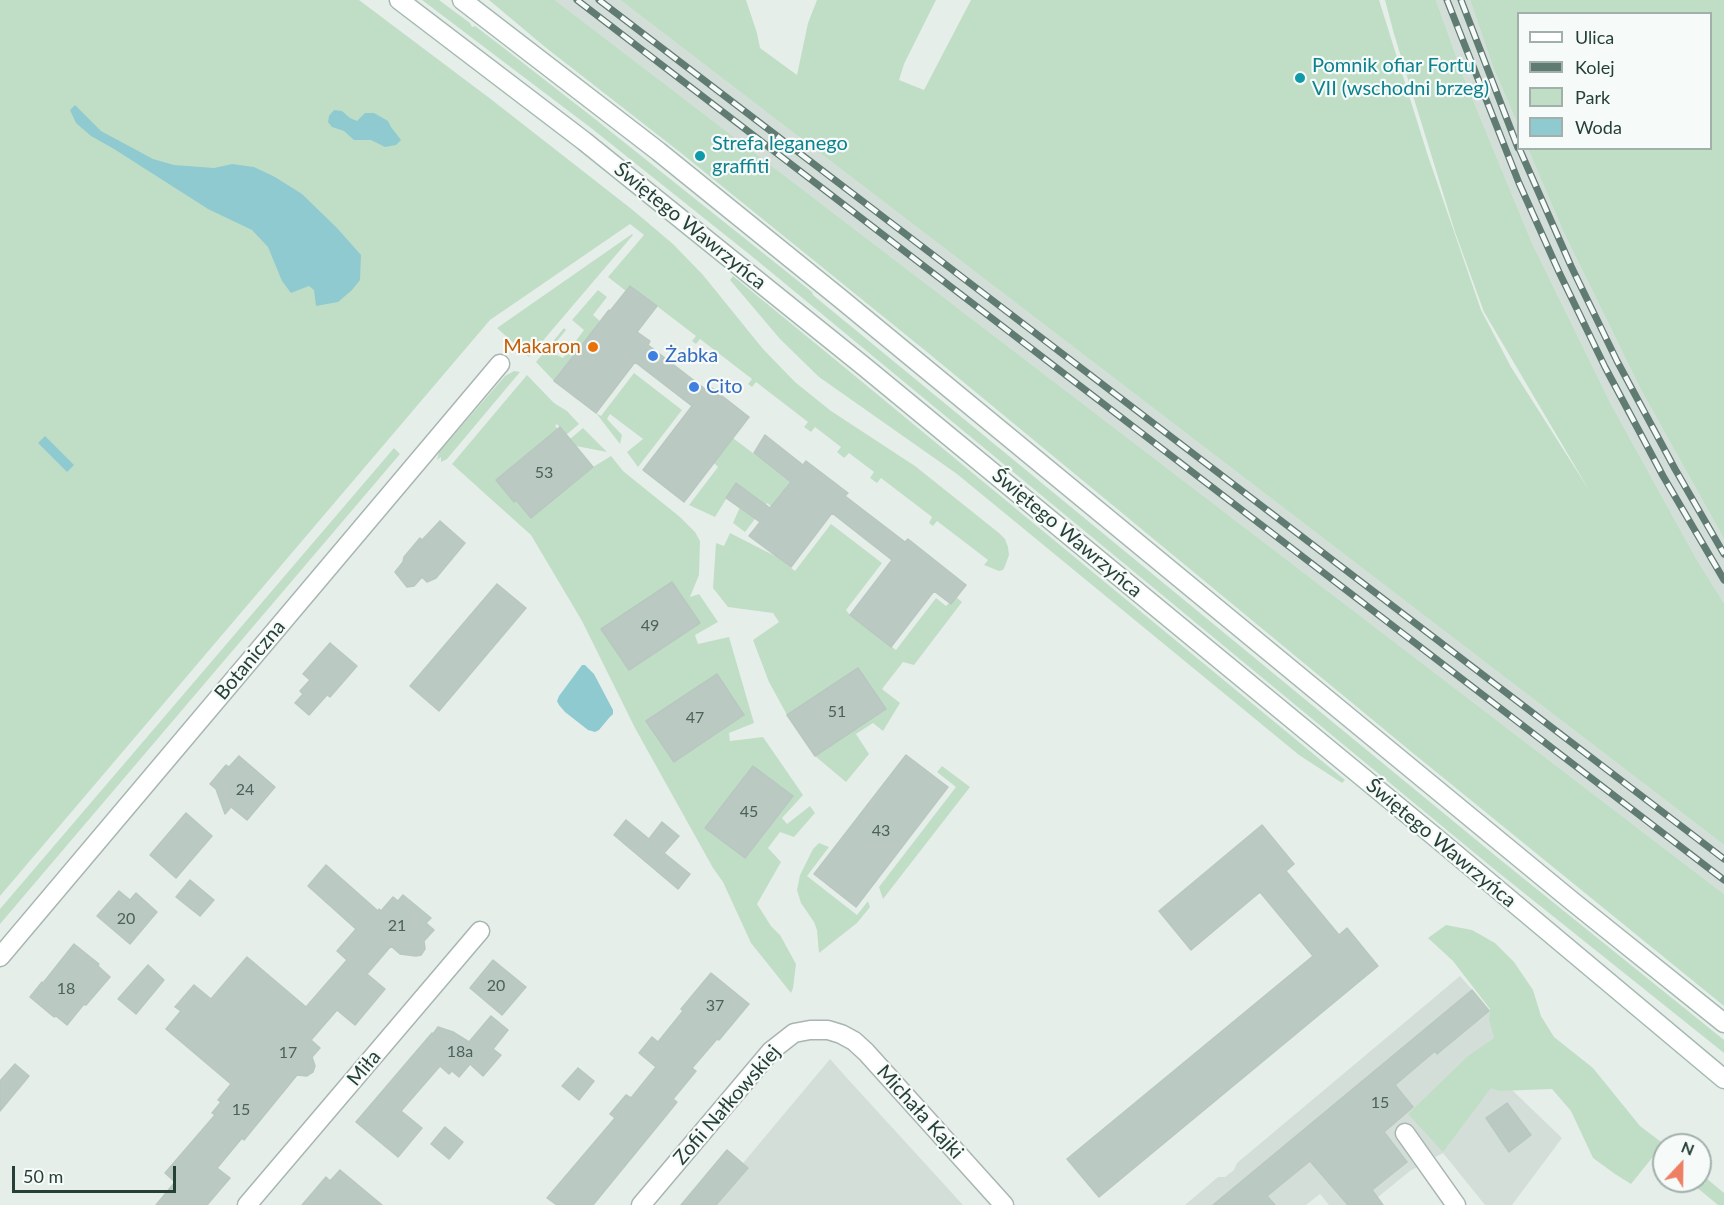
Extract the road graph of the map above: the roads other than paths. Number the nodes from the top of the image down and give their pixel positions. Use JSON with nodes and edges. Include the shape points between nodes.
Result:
{"nodes":[{"id":1,"x":399,"y":0,"type":"edge"},
{"id":2,"x":462,"y":0,"type":"edge"},
{"id":3,"x":500,"y":364,"type":"dead end"},
{"id":4,"x":480,"y":931,"type":"dead end"},
{"id":5,"x":0,"y":957,"type":"edge"},
{"id":6,"x":1724,"y":1023,"type":"edge"},
{"id":7,"x":828,"y":1030,"type":"joint"},
{"id":8,"x":1724,"y":1079,"type":"edge"},
{"id":9,"x":1405,"y":1133,"type":"dead end"},
{"id":10,"x":247,"y":1205,"type":"edge"},
{"id":11,"x":641,"y":1205,"type":"edge"},
{"id":12,"x":1004,"y":1205,"type":"edge"},
{"id":13,"x":1456,"y":1205,"type":"edge"}],
"edges":[{"from":1,"to":8,"type":"main road","name":"Świętego Wawrzyńca","via":[[584,141],[857,361]]},
{"from":2,"to":6,"type":"main road","name":"Świętego Wawrzyńca","via":[[676,166]]},
{"from":3,"to":5,"type":"main road","name":"Botaniczna"},
{"from":4,"to":10,"type":"main road","name":"Miła"},
{"from":7,"to":11,"type":"main road","name":"Zofii Nałkowskiej","via":[[794,1033],[777,1046]]},
{"from":7,"to":12,"type":"main road","name":"Michała Kajki","via":[[854,1041],[866,1052]]},
{"from":9,"to":13,"type":"main road"}]}
